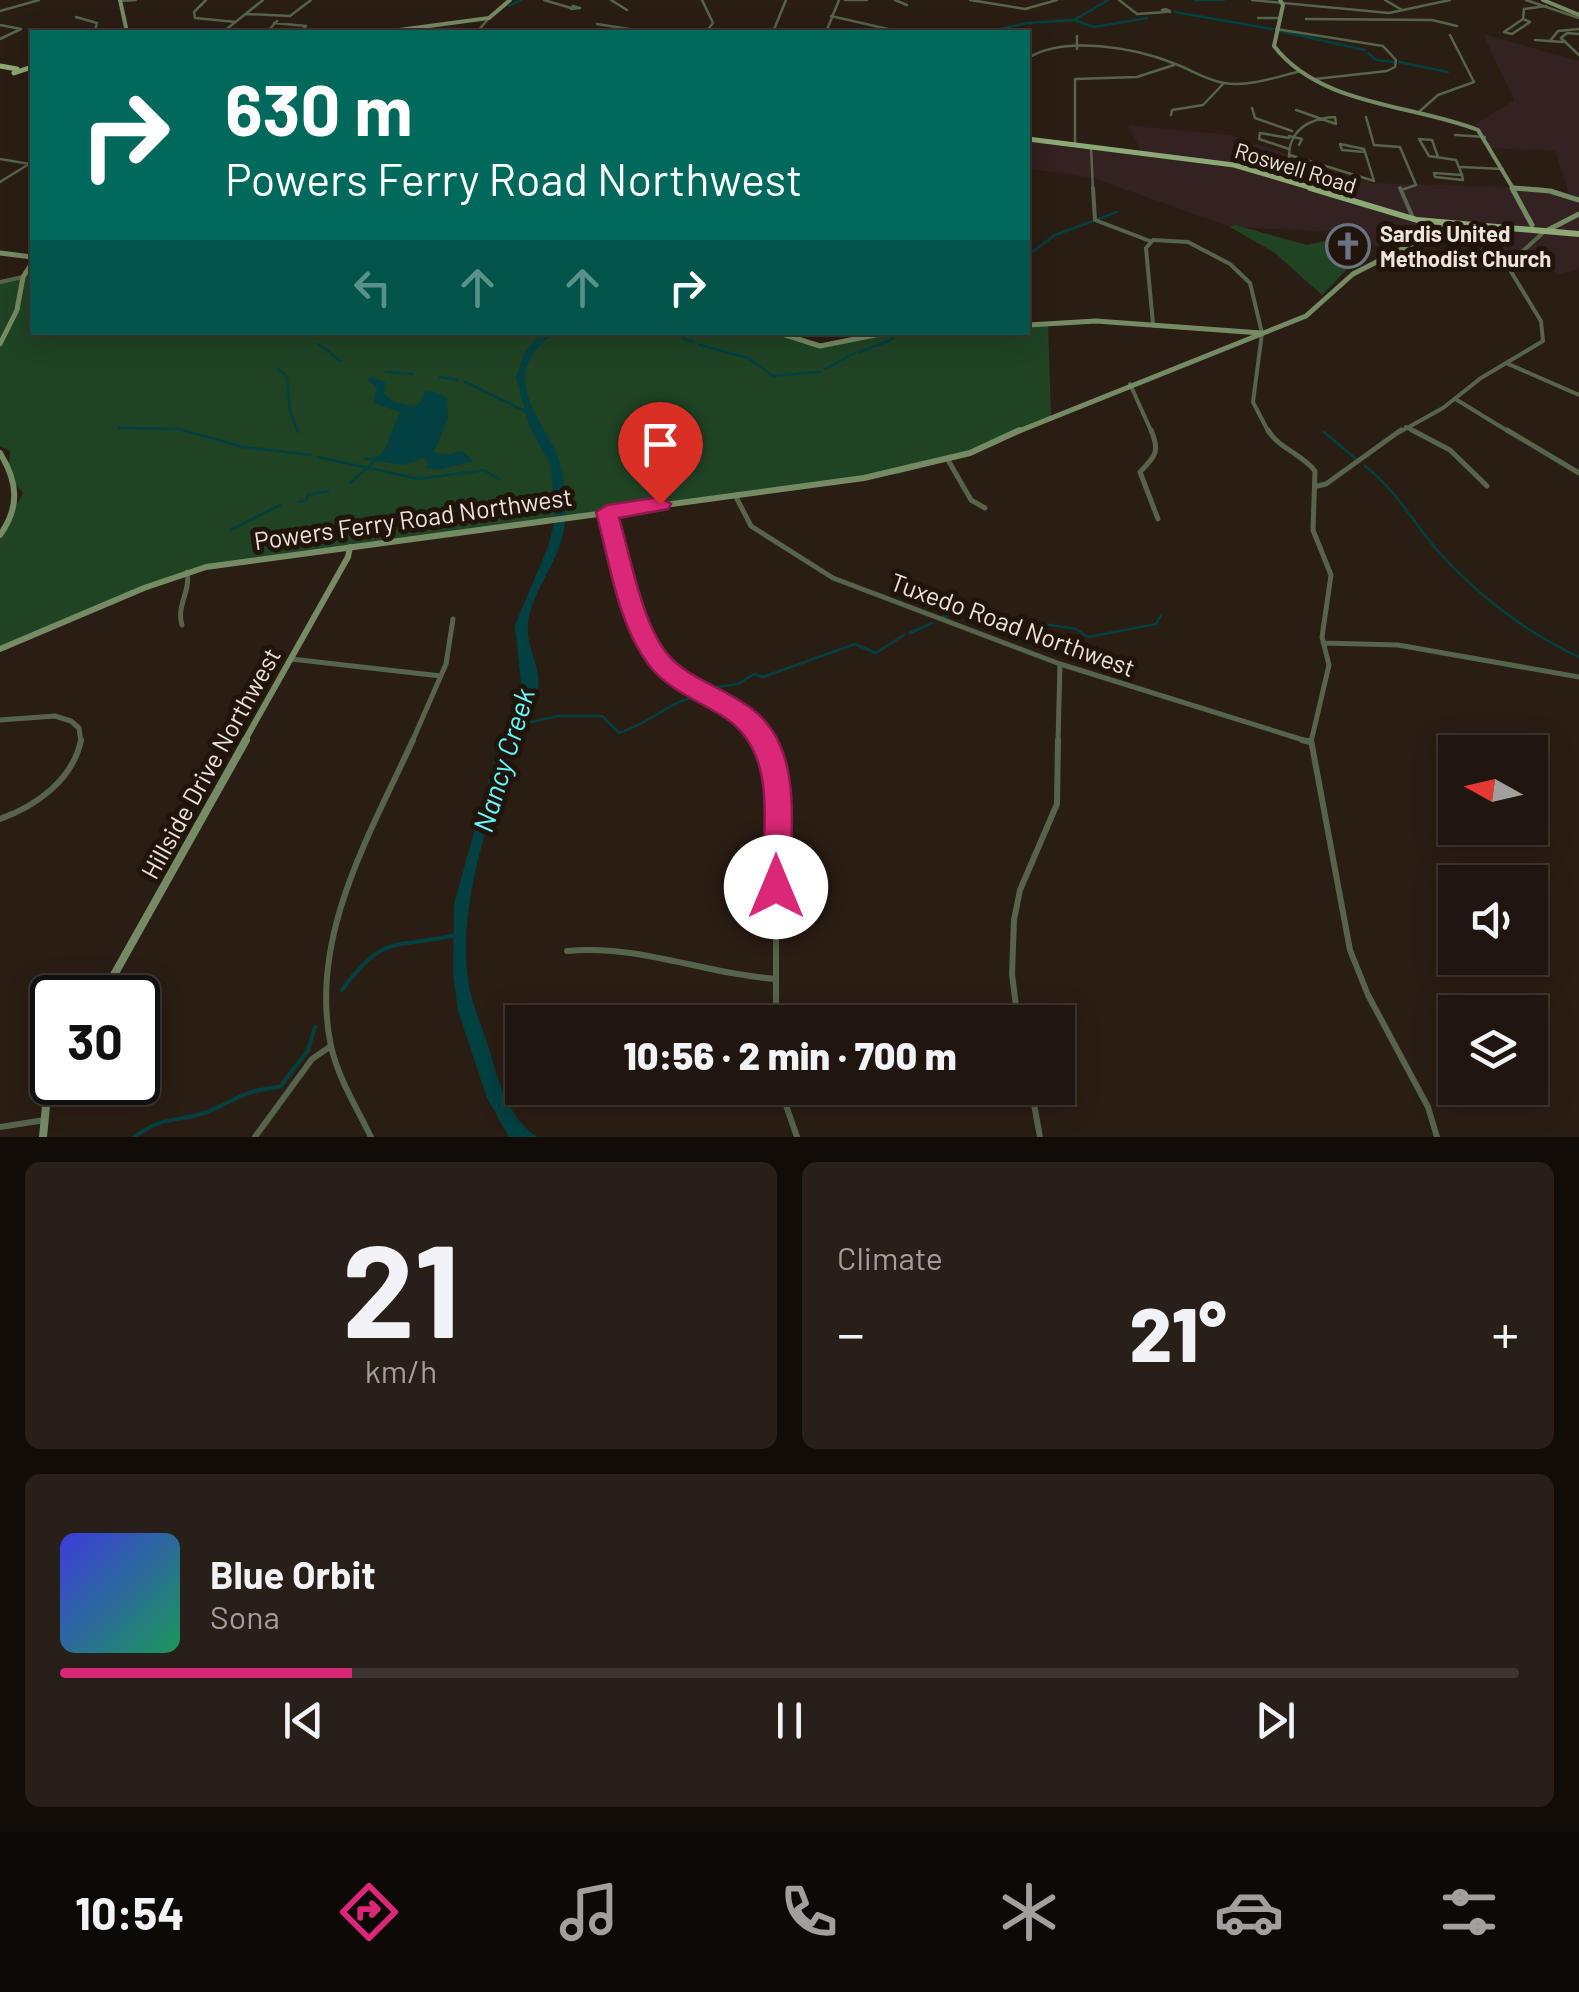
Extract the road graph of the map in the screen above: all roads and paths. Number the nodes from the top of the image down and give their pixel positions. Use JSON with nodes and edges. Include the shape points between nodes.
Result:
{"nodes":[{"id":1,"x":38,"y":0,"type":"edge"},
{"id":2,"x":136,"y":0,"type":"edge"},
{"id":3,"x":206,"y":0,"type":"edge"},
{"id":4,"x":263,"y":0,"type":"edge"},
{"id":5,"x":311,"y":0,"type":"edge"},
{"id":6,"x":544,"y":0,"type":"edge"},
{"id":7,"x":566,"y":0,"type":"edge"},
{"id":8,"x":611,"y":0,"type":"edge"},
{"id":9,"x":702,"y":0,"type":"edge"},
{"id":10,"x":786,"y":0,"type":"edge"},
{"id":11,"x":842,"y":0,"type":"edge"},
{"id":12,"x":866,"y":0,"type":"edge"},
{"id":13,"x":895,"y":0,"type":"edge"},
{"id":14,"x":970,"y":0,"type":"edge"},
{"id":15,"x":1016,"y":0,"type":"edge"},
{"id":16,"x":1057,"y":0,"type":"edge"},
{"id":17,"x":1119,"y":0,"type":"edge"},
{"id":18,"x":1252,"y":0,"type":"edge"},
{"id":19,"x":1385,"y":0,"type":"edge"},
{"id":20,"x":1450,"y":0,"type":"edge"},
{"id":21,"x":1526,"y":0,"type":"edge"},
{"id":22,"x":1552,"y":0,"type":"edge"},
{"id":23,"x":120,"y":1,"type":"edge"},
{"id":24,"x":509,"y":1,"type":"edge"},
{"id":25,"x":1282,"y":3,"type":"edge"},
{"id":26,"x":1543,"y":3,"type":"edge"},
{"id":27,"x":907,"y":5,"type":"dead end"},
{"id":28,"x":0,"y":10,"type":"edge"},
{"id":29,"x":627,"y":10,"type":"dead end"},
{"id":30,"x":1015,"y":10,"type":"junction"},
{"id":31,"x":1356,"y":10,"type":"junction"},
{"id":32,"x":1405,"y":11,"type":"junction"},
{"id":33,"x":1166,"y":12,"type":"dead end"},
{"id":34,"x":246,"y":14,"type":"junction"},
{"id":35,"x":491,"y":15,"type":"junction"},
{"id":36,"x":1579,"y":15,"type":"edge"},
{"id":37,"x":282,"y":16,"type":"junction"},
{"id":38,"x":831,"y":16,"type":"junction"},
{"id":39,"x":76,"y":17,"type":"dead end"},
{"id":40,"x":1444,"y":17,"type":"dead end"},
{"id":41,"x":1258,"y":18,"type":"dead end"},
{"id":42,"x":1279,"y":18,"type":"junction"},
{"id":43,"x":1306,"y":18,"type":"dead end"},
{"id":44,"x":1523,"y":19,"type":"dead end"},
{"id":45,"x":1360,"y":20,"type":"junction"},
{"id":46,"x":1438,"y":21,"type":"junction"},
{"id":47,"x":236,"y":22,"type":"junction"},
{"id":48,"x":274,"y":23,"type":"junction"},
{"id":49,"x":598,"y":24,"type":"dead end"},
{"id":50,"x":1457,"y":26,"type":"dead end"},
{"id":51,"x":1,"y":28,"type":"edge"},
{"id":52,"x":432,"y":29,"type":"edge"},
{"id":53,"x":1276,"y":29,"type":"junction"},
{"id":54,"x":94,"y":30,"type":"edge"},
{"id":55,"x":126,"y":30,"type":"edge"},
{"id":56,"x":226,"y":30,"type":"edge"},
{"id":57,"x":268,"y":30,"type":"edge"},
{"id":58,"x":302,"y":30,"type":"edge"},
{"id":59,"x":479,"y":30,"type":"edge"},
{"id":60,"x":636,"y":30,"type":"edge"},
{"id":61,"x":708,"y":30,"type":"edge"},
{"id":62,"x":774,"y":30,"type":"edge"},
{"id":63,"x":827,"y":30,"type":"edge"},
{"id":64,"x":892,"y":30,"type":"edge"},
{"id":65,"x":1579,"y":31,"type":"edge"},
{"id":66,"x":1555,"y":34,"type":"junction"},
{"id":67,"x":1450,"y":35,"type":"dead end"},
{"id":68,"x":1562,"y":35,"type":"junction"},
{"id":69,"x":1077,"y":36,"type":"dead end"},
{"id":70,"x":0,"y":39,"type":"edge"},
{"id":71,"x":1535,"y":40,"type":"dead end"},
{"id":72,"x":1550,"y":41,"type":"junction"},
{"id":73,"x":1563,"y":42,"type":"junction"},
{"id":74,"x":1078,"y":49,"type":"junction"},
{"id":75,"x":1579,"y":55,"type":"edge"},
{"id":76,"x":1030,"y":57,"type":"edge"},
{"id":77,"x":1176,"y":64,"type":"junction"},
{"id":78,"x":0,"y":66,"type":"edge"},
{"id":79,"x":30,"y":68,"type":"edge"},
{"id":80,"x":1301,"y":71,"type":"junction"},
{"id":81,"x":1315,"y":78,"type":"junction"},
{"id":82,"x":1224,"y":83,"type":"junction"},
{"id":83,"x":1252,"y":108,"type":"dead end"},
{"id":84,"x":1296,"y":110,"type":"dead end"},
{"id":85,"x":1420,"y":111,"type":"junction"},
{"id":86,"x":1184,"y":112,"type":"dead end"},
{"id":87,"x":1366,"y":117,"type":"dead end"},
{"id":88,"x":1290,"y":135,"type":"junction"},
{"id":89,"x":1455,"y":135,"type":"dead end"},
{"id":90,"x":1485,"y":137,"type":"junction"},
{"id":91,"x":1030,"y":139,"type":"edge"},
{"id":92,"x":1074,"y":144,"type":"junction"},
{"id":93,"x":1300,"y":145,"type":"dead end"},
{"id":94,"x":1091,"y":146,"type":"junction"},
{"id":95,"x":1290,"y":152,"type":"junction"},
{"id":96,"x":1365,"y":152,"type":"dead end"},
{"id":97,"x":1438,"y":157,"type":"dead end"},
{"id":98,"x":0,"y":159,"type":"edge"},
{"id":99,"x":30,"y":164,"type":"edge"},
{"id":100,"x":30,"y":165,"type":"edge"},
{"id":101,"x":1460,"y":167,"type":"junction"},
{"id":102,"x":1503,"y":170,"type":"junction"},
{"id":103,"x":1462,"y":176,"type":"junction"},
{"id":104,"x":1290,"y":181,"type":"junction"},
{"id":105,"x":0,"y":182,"type":"edge"},
{"id":106,"x":1512,"y":188,"type":"junction"},
{"id":107,"x":1579,"y":200,"type":"edge"},
{"id":108,"x":1579,"y":214,"type":"edge"},
{"id":109,"x":1414,"y":220,"type":"junction"},
{"id":110,"x":1444,"y":224,"type":"junction"},
{"id":111,"x":1531,"y":232,"type":"junction"},
{"id":112,"x":1544,"y":232,"type":"junction"},
{"id":113,"x":1579,"y":234,"type":"edge"},
{"id":114,"x":1150,"y":241,"type":"junction"},
{"id":115,"x":0,"y":254,"type":"edge"},
{"id":116,"x":30,"y":260,"type":"edge"},
{"id":117,"x":30,"y":264,"type":"edge"},
{"id":118,"x":23,"y":277,"type":"junction"},
{"id":119,"x":0,"y":282,"type":"edge"},
{"id":120,"x":1153,"y":324,"type":"junction"},
{"id":121,"x":1030,"y":325,"type":"edge"},
{"id":122,"x":1262,"y":333,"type":"junction"},
{"id":123,"x":782,"y":335,"type":"edge"},
{"id":124,"x":878,"y":335,"type":"edge"},
{"id":125,"x":0,"y":344,"type":"edge"},
{"id":126,"x":1506,"y":363,"type":"junction"},
{"id":127,"x":1130,"y":384,"type":"junction"},
{"id":128,"x":1579,"y":395,"type":"edge"},
{"id":129,"x":1456,"y":399,"type":"junction"},
{"id":130,"x":1406,"y":427,"type":"junction"},
{"id":131,"x":0,"y":453,"type":"edge"},
{"id":132,"x":948,"y":460,"type":"junction"},
{"id":133,"x":1579,"y":473,"type":"edge"},
{"id":134,"x":1317,"y":486,"type":"junction"},
{"id":135,"x":1487,"y":486,"type":"dead end"},
{"id":136,"x":734,"y":494,"type":"junction"},
{"id":137,"x":985,"y":508,"type":"dead end"},
{"id":138,"x":607,"y":512,"type":"junction"},
{"id":139,"x":1158,"y":519,"type":"dead end"},
{"id":140,"x":0,"y":535,"type":"edge"},
{"id":141,"x":350,"y":547,"type":"junction"},
{"id":142,"x":187,"y":572,"type":"junction"},
{"id":143,"x":452,"y":619,"type":"dead end"},
{"id":144,"x":182,"y":625,"type":"dead end"},
{"id":145,"x":1323,"y":642,"type":"junction"},
{"id":146,"x":0,"y":649,"type":"edge"},
{"id":147,"x":291,"y":659,"type":"junction"},
{"id":148,"x":1060,"y":664,"type":"junction"},
{"id":149,"x":441,"y":676,"type":"junction"},
{"id":150,"x":1579,"y":677,"type":"edge"},
{"id":151,"x":0,"y":720,"type":"edge"},
{"id":152,"x":1310,"y":742,"type":"junction"},
{"id":153,"x":0,"y":819,"type":"edge"},
{"id":154,"x":567,"y":950,"type":"dead end"},
{"id":155,"x":114,"y":975,"type":"edge"},
{"id":156,"x":776,"y":979,"type":"junction"},
{"id":157,"x":776,"y":1005,"type":"edge"},
{"id":158,"x":1016,"y":1005,"type":"edge"},
{"id":159,"x":331,"y":1046,"type":"junction"},
{"id":160,"x":49,"y":1105,"type":"edge"},
{"id":161,"x":786,"y":1105,"type":"edge"},
{"id":162,"x":1033,"y":1105,"type":"edge"},
{"id":163,"x":45,"y":1120,"type":"junction"},
{"id":164,"x":0,"y":1126,"type":"edge"},
{"id":165,"x":44,"y":1137,"type":"edge"},
{"id":166,"x":256,"y":1137,"type":"edge"},
{"id":167,"x":370,"y":1137,"type":"edge"},
{"id":168,"x":796,"y":1137,"type":"edge"},
{"id":169,"x":1040,"y":1137,"type":"edge"},
{"id":170,"x":1437,"y":1137,"type":"edge"}],
"edges":[{"from":1,"to":28,"type":"street"},
{"from":2,"to":23,"type":"street"},
{"from":3,"to":47,"type":"street","via":[[195,18]]},
{"from":4,"to":34,"type":"street"},
{"from":5,"to":37,"type":"street"},
{"from":6,"to":7,"type":"street","via":[[578,6]]},
{"from":8,"to":29,"type":"street"},
{"from":9,"to":61,"type":"street","via":[[713,23]]},
{"from":10,"to":62,"type":"street"},
{"from":11,"to":12,"type":"street"},
{"from":11,"to":38,"type":"street"},
{"from":13,"to":27,"type":"street"},
{"from":14,"to":30,"type":"street"},
{"from":15,"to":30,"type":"street"},
{"from":16,"to":30,"type":"street","via":[[1044,9]]},
{"from":17,"to":33,"type":"street","via":[[1136,14]]},
{"from":18,"to":25,"type":"street"},
{"from":19,"to":32,"type":"street"},
{"from":20,"to":32,"type":"street"},
{"from":21,"to":26,"type":"street"},
{"from":22,"to":36,"type":"street"},
{"from":23,"to":55,"type":"street"},
{"from":24,"to":35,"type":"street"},
{"from":25,"to":31,"type":"street"},
{"from":25,"to":42,"type":"street"},
{"from":26,"to":36,"type":"street"},
{"from":26,"to":44,"type":"street","via":[[1524,9]]},
{"from":31,"to":32,"type":"street"},
{"from":31,"to":45,"type":"street"},
{"from":34,"to":37,"type":"street"},
{"from":34,"to":47,"type":"street"},
{"from":35,"to":52,"type":"street"},
{"from":35,"to":59,"type":"street"},
{"from":37,"to":48,"type":"street"},
{"from":38,"to":63,"type":"street"},
{"from":38,"to":64,"type":"street"},
{"from":39,"to":54,"type":"street","via":[[97,23]]},
{"from":40,"to":46,"type":"street"},
{"from":41,"to":42,"type":"street"},
{"from":42,"to":53,"type":"street"},
{"from":43,"to":45,"type":"street"},
{"from":45,"to":46,"type":"street"},
{"from":46,"to":50,"type":"street"},
{"from":47,"to":56,"type":"street"},
{"from":48,"to":57,"type":"street"},
{"from":48,"to":58,"type":"street","via":[[306,26]]},
{"from":49,"to":60,"type":"street"},
{"from":51,"to":70,"type":"street","via":[[21,28]]},
{"from":53,"to":80,"type":"street","via":[[1276,51]]},
{"from":53,"to":81,"type":"street","via":[[1383,46],[1397,63],[1383,72]]},
{"from":65,"to":66,"type":"street"},
{"from":65,"to":68,"type":"street"},
{"from":66,"to":68,"type":"street"},
{"from":66,"to":72,"type":"street"},
{"from":67,"to":85,"type":"street","via":[[1474,82]]},
{"from":68,"to":73,"type":"street"},
{"from":69,"to":74,"type":"street"},
{"from":71,"to":72,"type":"street"},
{"from":72,"to":73,"type":"street"},
{"from":73,"to":75,"type":"street"},
{"from":74,"to":76,"type":"street","via":[[1042,49]]},
{"from":74,"to":77,"type":"street"},
{"from":77,"to":82,"type":"street"},
{"from":77,"to":92,"type":"street","via":[[1136,78],[1075,79]]},
{"from":78,"to":79,"type":"main road","via":[[14,73]]},
{"from":80,"to":81,"type":"street"},
{"from":80,"to":82,"type":"street"},
{"from":81,"to":85,"type":"street"},
{"from":82,"to":86,"type":"street","via":[[1210,103]]},
{"from":83,"to":88,"type":"street","via":[[1255,118]]},
{"from":84,"to":88,"type":"street","via":[[1313,118]]},
{"from":85,"to":90,"type":"street","via":[[1466,124]]},
{"from":87,"to":109,"type":"street","via":[[1374,145],[1400,147],[1416,186],[1400,188]]},
{"from":88,"to":93,"type":"street","via":[[1302,139]]},
{"from":88,"to":95,"type":"street"},
{"from":88,"to":95,"type":"street","via":[[1259,139]]},
{"from":89,"to":90,"type":"street"},
{"from":90,"to":102,"type":"street"},
{"from":91,"to":92,"type":"main road","name":"Roswell Road"},
{"from":92,"to":94,"type":"main road","name":"Roswell Road"},
{"from":94,"to":104,"type":"main road","name":"Roswell Road","via":[[1216,162]]},
{"from":94,"to":114,"type":"street","via":[[1096,220]]},
{"from":95,"to":96,"type":"street","via":[[1374,182]]},
{"from":95,"to":104,"type":"street"},
{"from":97,"to":101,"type":"street","via":[[1453,158]]},
{"from":98,"to":99,"type":"street"},
{"from":100,"to":105,"type":"street"},
{"from":101,"to":102,"type":"street"},
{"from":101,"to":103,"type":"street"},
{"from":102,"to":106,"type":"street"},
{"from":103,"to":103,"type":"street","via":[[1454,175],[1434,173],[1463,180]]},
{"from":104,"to":109,"type":"main road","name":"Roswell Road"},
{"from":106,"to":107,"type":"street"},
{"from":106,"to":111,"type":"street"},
{"from":108,"to":112,"type":"street"},
{"from":109,"to":110,"type":"main road","name":"Roswell Road"},
{"from":110,"to":111,"type":"main road","name":"Roswell Road"},
{"from":110,"to":122,"type":"street","name":"Powers Ferry Road Northwest","via":[[1353,274],[1306,316]]},
{"from":111,"to":112,"type":"main road","name":"Roswell Road"},
{"from":111,"to":126,"type":"street","via":[[1510,270],[1541,322],[1543,341]]},
{"from":112,"to":113,"type":"main road","name":"Roswell Road"},
{"from":114,"to":120,"type":"street"},
{"from":114,"to":122,"type":"street","via":[[1183,240],[1238,270],[1253,287]]},
{"from":115,"to":116,"type":"street"},
{"from":117,"to":118,"type":"street"},
{"from":118,"to":119,"type":"street"},
{"from":118,"to":125,"type":"street","via":[[17,310]]},
{"from":120,"to":121,"type":"street"},
{"from":120,"to":122,"type":"street"},
{"from":122,"to":127,"type":"street","name":"Powers Ferry Road Northwest"},
{"from":122,"to":134,"type":"street","via":[[1253,402],[1273,439],[1311,465]]},
{"from":123,"to":124,"type":"street","via":[[825,348]]},
{"from":126,"to":128,"type":"street"},
{"from":126,"to":129,"type":"street"},
{"from":127,"to":132,"type":"street","name":"Powers Ferry Road Northwest"},
{"from":127,"to":139,"type":"street","via":[[1158,446],[1140,472]]},
{"from":129,"to":130,"type":"street"},
{"from":129,"to":133,"type":"street"},
{"from":130,"to":134,"type":"street"},
{"from":130,"to":135,"type":"street","via":[[1450,450]]},
{"from":131,"to":140,"type":"street","via":[[18,495]]},
{"from":132,"to":136,"type":"street","name":"Powers Ferry Road Northwest"},
{"from":132,"to":137,"type":"street","via":[[971,500]]},
{"from":134,"to":145,"type":"street","via":[[1313,530],[1331,575]]},
{"from":136,"to":138,"type":"street","name":"Powers Ferry Road Northwest"},
{"from":136,"to":148,"type":"street","name":"Tuxedo Road Northwest","via":[[752,526],[818,571]]},
{"from":138,"to":141,"type":"street","name":"Powers Ferry Road Northwest"},
{"from":138,"to":156,"type":"street","via":[[652,652],[679,680],[748,720],[771,750]]},
{"from":141,"to":142,"type":"street","name":"Powers Ferry Road Northwest"},
{"from":141,"to":147,"type":"street","name":"Hillside Drive Northwest"},
{"from":142,"to":144,"type":"street"},
{"from":142,"to":146,"type":"street","name":"Powers Ferry Road Northwest"},
{"from":143,"to":149,"type":"street"},
{"from":145,"to":150,"type":"street","via":[[1404,646]]},
{"from":145,"to":152,"type":"street","via":[[1329,665]]},
{"from":147,"to":149,"type":"street"},
{"from":147,"to":155,"type":"street","name":"Hillside Drive Northwest"},
{"from":148,"to":152,"type":"street","name":"Tuxedo Road Northwest"},
{"from":148,"to":158,"type":"street","via":[[1057,804],[1020,888]]},
{"from":149,"to":159,"type":"street","via":[[338,913],[328,963]]},
{"from":151,"to":153,"type":"street","via":[[63,718],[82,735],[77,754],[50,791]]},
{"from":152,"to":170,"type":"street","via":[[1350,950]]},
{"from":154,"to":156,"type":"street","via":[[618,948]]},
{"from":156,"to":157,"type":"street"},
{"from":159,"to":166,"type":"street","via":[[312,1060]]},
{"from":159,"to":167,"type":"street"},
{"from":160,"to":163,"type":"street"},
{"from":161,"to":168,"type":"street"},
{"from":162,"to":169,"type":"street"},
{"from":163,"to":164,"type":"street"},
{"from":163,"to":165,"type":"street"}]}
